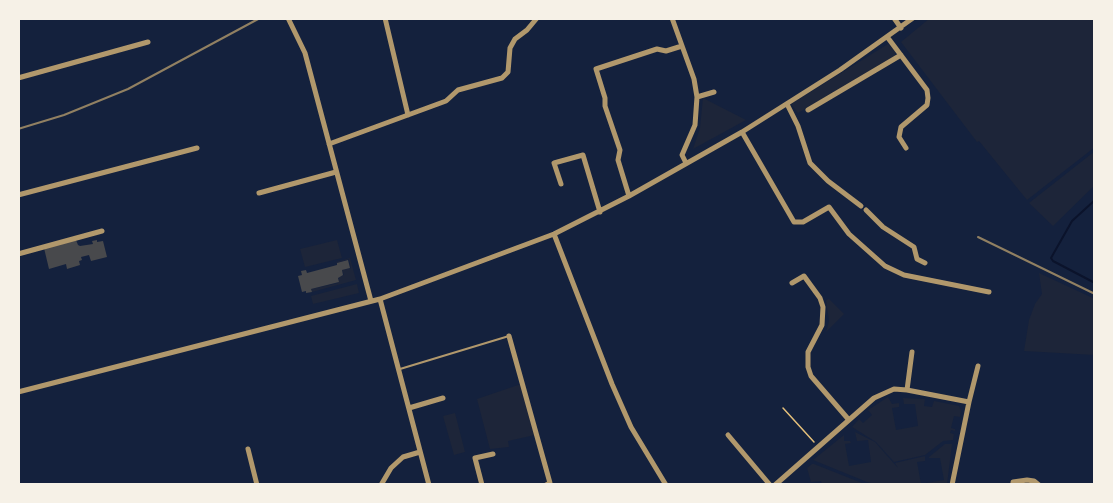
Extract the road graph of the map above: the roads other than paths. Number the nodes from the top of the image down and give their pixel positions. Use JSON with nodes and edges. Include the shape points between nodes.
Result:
{"nodes":[{"id":1,"x":288,"y":18,"type":"edge"},
{"id":2,"x":385,"y":18,"type":"edge"},
{"id":3,"x":537,"y":18,"type":"edge"},
{"id":4,"x":672,"y":18,"type":"edge"},
{"id":5,"x":894,"y":18,"type":"edge"},
{"id":6,"x":914,"y":18,"type":"edge"},
{"id":7,"x":902,"y":28,"type":"junction"},
{"id":8,"x":888,"y":38,"type":"junction"},
{"id":9,"x":148,"y":42,"type":"dead end"},
{"id":10,"x":682,"y":46,"type":"junction"},
{"id":11,"x":901,"y":55,"type":"junction"},
{"id":12,"x":18,"y":78,"type":"edge"},
{"id":13,"x":714,"y":92,"type":"dead end"},
{"id":14,"x":697,"y":97,"type":"junction"},
{"id":15,"x":787,"y":104,"type":"junction"},
{"id":16,"x":808,"y":110,"type":"dead end"},
{"id":17,"x":408,"y":115,"type":"junction"},
{"id":18,"x":742,"y":132,"type":"junction"},
{"id":19,"x":329,"y":144,"type":"junction"},
{"id":20,"x":197,"y":148,"type":"dead end"},
{"id":21,"x":906,"y":148,"type":"dead end"},
{"id":22,"x":686,"y":164,"type":"junction"},
{"id":23,"x":336,"y":172,"type":"junction"},
{"id":24,"x":561,"y":184,"type":"dead end"},
{"id":25,"x":259,"y":194,"type":"dead end"},
{"id":26,"x":18,"y":195,"type":"edge"},
{"id":27,"x":629,"y":196,"type":"junction"},
{"id":28,"x":600,"y":212,"type":"junction"},
{"id":29,"x":102,"y":231,"type":"dead end"},
{"id":30,"x":554,"y":234,"type":"junction"},
{"id":31,"x":18,"y":254,"type":"edge"},
{"id":32,"x":925,"y":263,"type":"dead end"},
{"id":33,"x":792,"y":283,"type":"dead end"},
{"id":34,"x":989,"y":292,"type":"dead end"},
{"id":35,"x":380,"y":298,"type":"junction"},
{"id":36,"x":371,"y":301,"type":"junction"},
{"id":37,"x":509,"y":336,"type":"joint"},
{"id":38,"x":912,"y":352,"type":"dead end"},
{"id":39,"x":978,"y":366,"type":"dead end"},
{"id":40,"x":398,"y":369,"type":"junction"},
{"id":41,"x":907,"y":390,"type":"junction"},
{"id":42,"x":18,"y":392,"type":"edge"},
{"id":43,"x":443,"y":398,"type":"dead end"},
{"id":44,"x":969,"y":402,"type":"junction"},
{"id":45,"x":409,"y":408,"type":"junction"},
{"id":46,"x":849,"y":420,"type":"junction"},
{"id":47,"x":728,"y":435,"type":"dead end"},
{"id":48,"x":248,"y":448,"type":"dead end"},
{"id":49,"x":420,"y":452,"type":"junction"},
{"id":50,"x":493,"y":453,"type":"dead end"},
{"id":51,"x":257,"y":485,"type":"edge"},
{"id":52,"x":381,"y":485,"type":"edge"},
{"id":53,"x":429,"y":485,"type":"edge"},
{"id":54,"x":482,"y":485,"type":"edge"},
{"id":55,"x":546,"y":485,"type":"edge"},
{"id":56,"x":666,"y":485,"type":"edge"},
{"id":57,"x":770,"y":485,"type":"edge"},
{"id":58,"x":775,"y":485,"type":"edge"},
{"id":59,"x":952,"y":485,"type":"edge"},
{"id":60,"x":1013,"y":485,"type":"edge"},
{"id":61,"x":1039,"y":485,"type":"edge"}],
"edges":[{"from":1,"to":19,"type":"street","via":[[305,53]]},
{"from":2,"to":17,"type":"street"},
{"from":3,"to":17,"type":"street","via":[[515,39],[510,48],[508,72],[502,78],[458,90],[446,100]]},
{"from":4,"to":10,"type":"street"},
{"from":5,"to":7,"type":"street"},
{"from":6,"to":7,"type":"street"},
{"from":7,"to":8,"type":"street"},
{"from":8,"to":11,"type":"street"},
{"from":8,"to":15,"type":"street"},
{"from":9,"to":12,"type":"street"},
{"from":10,"to":14,"type":"street"},
{"from":10,"to":27,"type":"street","via":[[666,51],[657,49],[596,69]]},
{"from":11,"to":16,"type":"street"},
{"from":11,"to":21,"type":"street","via":[[927,90],[928,98],[922,111],[901,127],[899,136]]},
{"from":13,"to":14,"type":"street"},
{"from":14,"to":22,"type":"street","via":[[695,125],[682,155]]},
{"from":15,"to":18,"type":"street"},
{"from":15,"to":32,"type":"street","via":[[810,163],[883,227],[914,247],[917,259]]},
{"from":17,"to":19,"type":"street"},
{"from":18,"to":22,"type":"street"},
{"from":18,"to":34,"type":"street","via":[[794,222],[803,222],[829,207],[849,234],[885,266],[904,275]]},
{"from":19,"to":23,"type":"street"},
{"from":20,"to":26,"type":"street"},
{"from":22,"to":27,"type":"street"},
{"from":23,"to":25,"type":"street"},
{"from":23,"to":36,"type":"street"},
{"from":24,"to":28,"type":"street","via":[[554,163],[583,155]]},
{"from":27,"to":28,"type":"street"},
{"from":28,"to":30,"type":"street"},
{"from":29,"to":31,"type":"street"},
{"from":30,"to":35,"type":"street"},
{"from":30,"to":56,"type":"street","via":[[631,427]]},
{"from":33,"to":46,"type":"street","via":[[804,276],[820,298],[822,325],[808,352],[808,368]]},
{"from":35,"to":36,"type":"street"},
{"from":35,"to":40,"type":"street"},
{"from":36,"to":42,"type":"street"},
{"from":37,"to":40,"type":"lane"},
{"from":37,"to":55,"type":"street","via":[[550,483]]},
{"from":38,"to":41,"type":"street"},
{"from":39,"to":44,"type":"street"},
{"from":40,"to":45,"type":"street"},
{"from":41,"to":44,"type":"street"},
{"from":41,"to":46,"type":"street","via":[[883,392]]},
{"from":43,"to":45,"type":"street"},
{"from":44,"to":59,"type":"street"},
{"from":45,"to":49,"type":"street"},
{"from":46,"to":58,"type":"street"},
{"from":47,"to":57,"type":"street"},
{"from":48,"to":51,"type":"street"},
{"from":49,"to":52,"type":"street","via":[[397,462]]},
{"from":49,"to":53,"type":"street"},
{"from":50,"to":54,"type":"street","via":[[475,458]]},
{"from":60,"to":61,"type":"street","via":[[1027,480]]}]}
